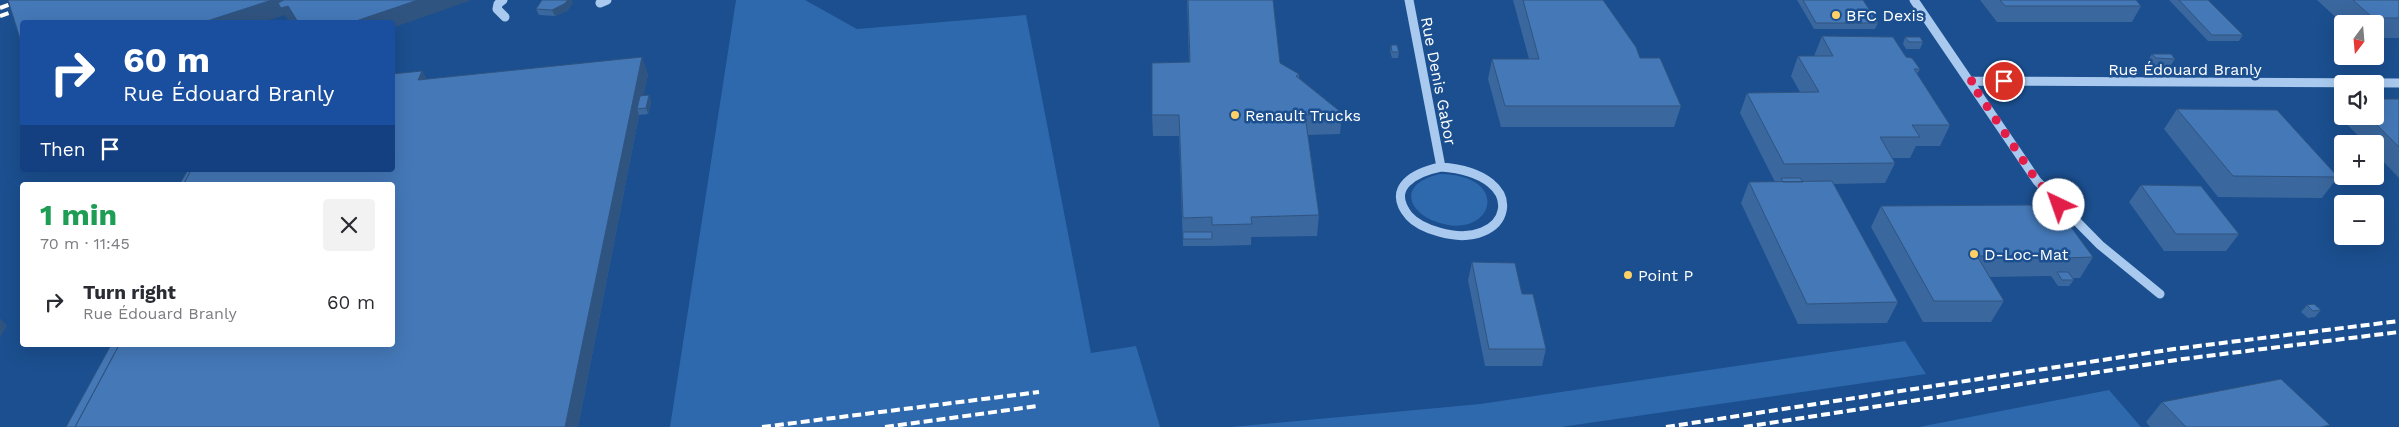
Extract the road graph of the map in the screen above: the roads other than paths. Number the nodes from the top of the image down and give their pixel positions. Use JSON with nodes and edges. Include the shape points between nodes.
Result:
{"nodes":[{"id":1,"x":503,"y":0,"type":"edge"},
{"id":2,"x":1409,"y":0,"type":"edge"},
{"id":3,"x":1914,"y":0,"type":"edge"},
{"id":4,"x":505,"y":17,"type":"dead end"},
{"id":5,"x":1970,"y":81,"type":"junction"},
{"id":6,"x":2399,"y":83,"type":"edge"},
{"id":7,"x":1441,"y":167,"type":"junction"},
{"id":8,"x":2160,"y":294,"type":"dead end"}],
"edges":[{"from":1,"to":4,"type":"street","via":[[497,9]]},
{"from":2,"to":7,"type":"street","name":"Rue Denis Gabor"},
{"from":3,"to":5,"type":"street"},
{"from":5,"to":6,"type":"street","name":"Rue Édouard Branly"},
{"from":5,"to":8,"type":"street","via":[[2037,181],[2053,199],[2102,246],[2143,276]]},
{"from":7,"to":7,"type":"street","via":[[1425,169],[1403,185],[1400,196],[1403,208],[1412,219],[1443,234],[1462,236],[1479,233],[1492,226],[1501,216],[1503,205],[1501,194],[1493,184],[1469,170]]}]}
